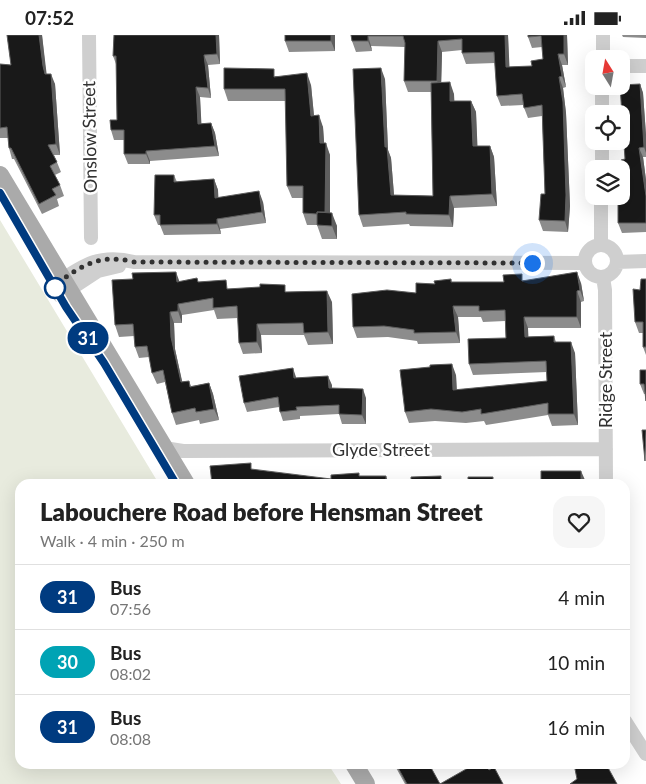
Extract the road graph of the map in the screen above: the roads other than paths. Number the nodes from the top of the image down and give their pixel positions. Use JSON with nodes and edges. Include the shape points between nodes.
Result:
{"nodes":[{"id":1,"x":89,"y":35,"type":"edge"},
{"id":2,"x":603,"y":35,"type":"edge"},
{"id":3,"x":603,"y":50,"type":"edge"},
{"id":4,"x":630,"y":66,"type":"edge"},
{"id":5,"x":646,"y":66,"type":"edge"},
{"id":6,"x":0,"y":175,"type":"edge"},
{"id":7,"x":0,"y":193,"type":"edge"},
{"id":8,"x":601,"y":205,"type":"edge"},
{"id":9,"x":91,"y":238,"type":"dead end"},
{"id":10,"x":601,"y":245,"type":"junction"},
{"id":11,"x":646,"y":261,"type":"edge"},
{"id":12,"x":617,"y":262,"type":"junction"},
{"id":13,"x":585,"y":263,"type":"junction"},
{"id":14,"x":603,"y":277,"type":"junction"},
{"id":15,"x":61,"y":287,"type":"junction"},
{"id":16,"x":160,"y":449,"type":"junction"},
{"id":17,"x":606,"y":449,"type":"junction"},
{"id":18,"x":174,"y":479,"type":"edge"},
{"id":19,"x":182,"y":479,"type":"edge"},
{"id":20,"x":606,"y":479,"type":"edge"},
{"id":21,"x":630,"y":729,"type":"edge"},
{"id":22,"x":646,"y":754,"type":"edge"},
{"id":23,"x":347,"y":769,"type":"edge"},
{"id":24,"x":357,"y":769,"type":"edge"},
{"id":25,"x":356,"y":784,"type":"edge"},
{"id":26,"x":366,"y":784,"type":"edge"}],
"edges":[{"from":1,"to":9,"type":"street","name":"Onslow Street"},
{"from":2,"to":3,"type":"street"},
{"from":4,"to":5,"type":"street"},
{"from":6,"to":15,"type":"main road"},
{"from":7,"to":15,"type":"main road"},
{"from":8,"to":10,"type":"street"},
{"from":10,"to":12,"type":"street","via":[[611,249]]},
{"from":10,"to":13,"type":"street","via":[[592,248]]},
{"from":11,"to":12,"type":"street"},
{"from":12,"to":14,"type":"street","via":[[610,274]]},
{"from":13,"to":14,"type":"street","via":[[593,275]]},
{"from":13,"to":15,"type":"street","via":[[134,262],[119,258],[75,269]]},
{"from":14,"to":17,"type":"street","name":"Ridge Street","via":[[606,290]]},
{"from":15,"to":16,"type":"main road"},
{"from":16,"to":17,"type":"street","name":"Glyde Street"},
{"from":16,"to":18,"type":"main road"},
{"from":16,"to":19,"type":"main road"},
{"from":17,"to":20,"type":"street","name":"Ridge Street"},
{"from":21,"to":22,"type":"street"},
{"from":23,"to":25,"type":"main road"},
{"from":24,"to":26,"type":"main road"}]}
